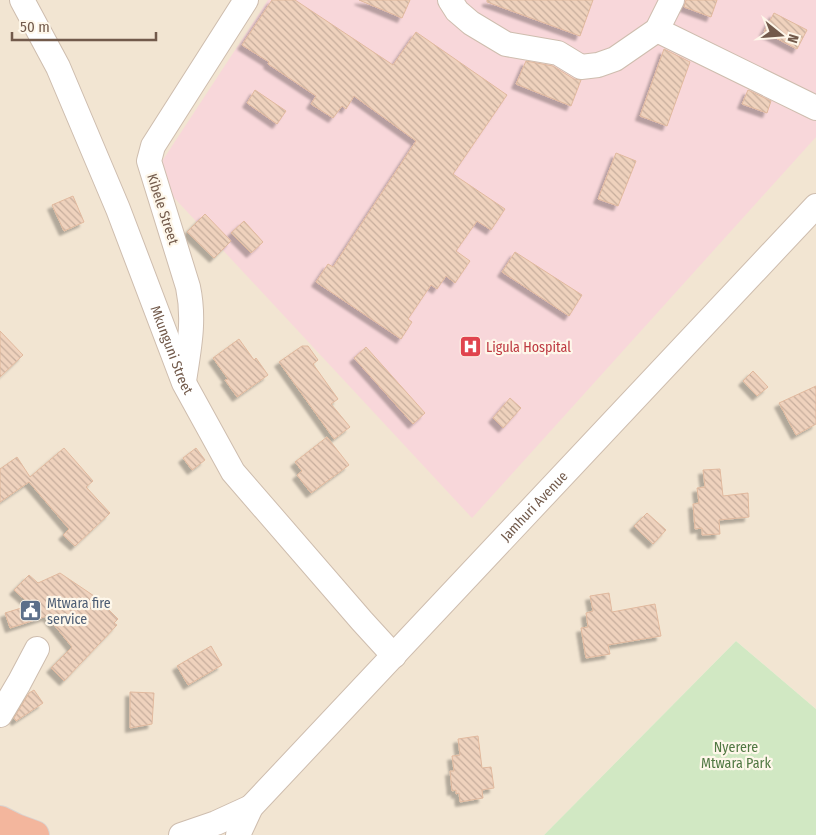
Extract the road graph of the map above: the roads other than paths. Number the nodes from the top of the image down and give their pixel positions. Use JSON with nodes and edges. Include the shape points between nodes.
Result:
{"nodes":[{"id":1,"x":22,"y":0,"type":"edge"},
{"id":2,"x":246,"y":0,"type":"edge"},
{"id":3,"x":450,"y":0,"type":"edge"},
{"id":4,"x":672,"y":0,"type":"edge"},
{"id":5,"x":657,"y":30,"type":"junction"},
{"id":6,"x":816,"y":108,"type":"edge"},
{"id":7,"x":816,"y":206,"type":"edge"},
{"id":8,"x":184,"y":383,"type":"junction"},
{"id":9,"x":36,"y":648,"type":"dead end"},
{"id":10,"x":394,"y":656,"type":"junction"},
{"id":11,"x":0,"y":715,"type":"edge"},
{"id":12,"x":251,"y":807,"type":"junction"},
{"id":13,"x":0,"y":820,"type":"edge"},
{"id":14,"x":35,"y":835,"type":"edge"},
{"id":15,"x":181,"y":835,"type":"edge"},
{"id":16,"x":238,"y":835,"type":"edge"}],
"edges":[{"from":1,"to":8,"type":"street","name":"Mkunguni Street","via":[[58,67],[114,200]]},
{"from":2,"to":8,"type":"street","name":"Kibele Street","via":[[153,146],[149,161],[192,307]]},
{"from":3,"to":5,"type":"street","via":[[471,23],[506,44],[558,53],[581,67],[615,58]]},
{"from":4,"to":5,"type":"street"},
{"from":5,"to":6,"type":"street"},
{"from":7,"to":10,"type":"street","name":"Jamhuri Avenue"},
{"from":8,"to":10,"type":"street","name":"Mkunguni Street","via":[[233,472]]},
{"from":9,"to":11,"type":"street"},
{"from":10,"to":12,"type":"street","name":"Jamhuri Avenue"},
{"from":12,"to":15,"type":"street"},
{"from":12,"to":16,"type":"street"},
{"from":13,"to":14,"type":"highway"}]}
